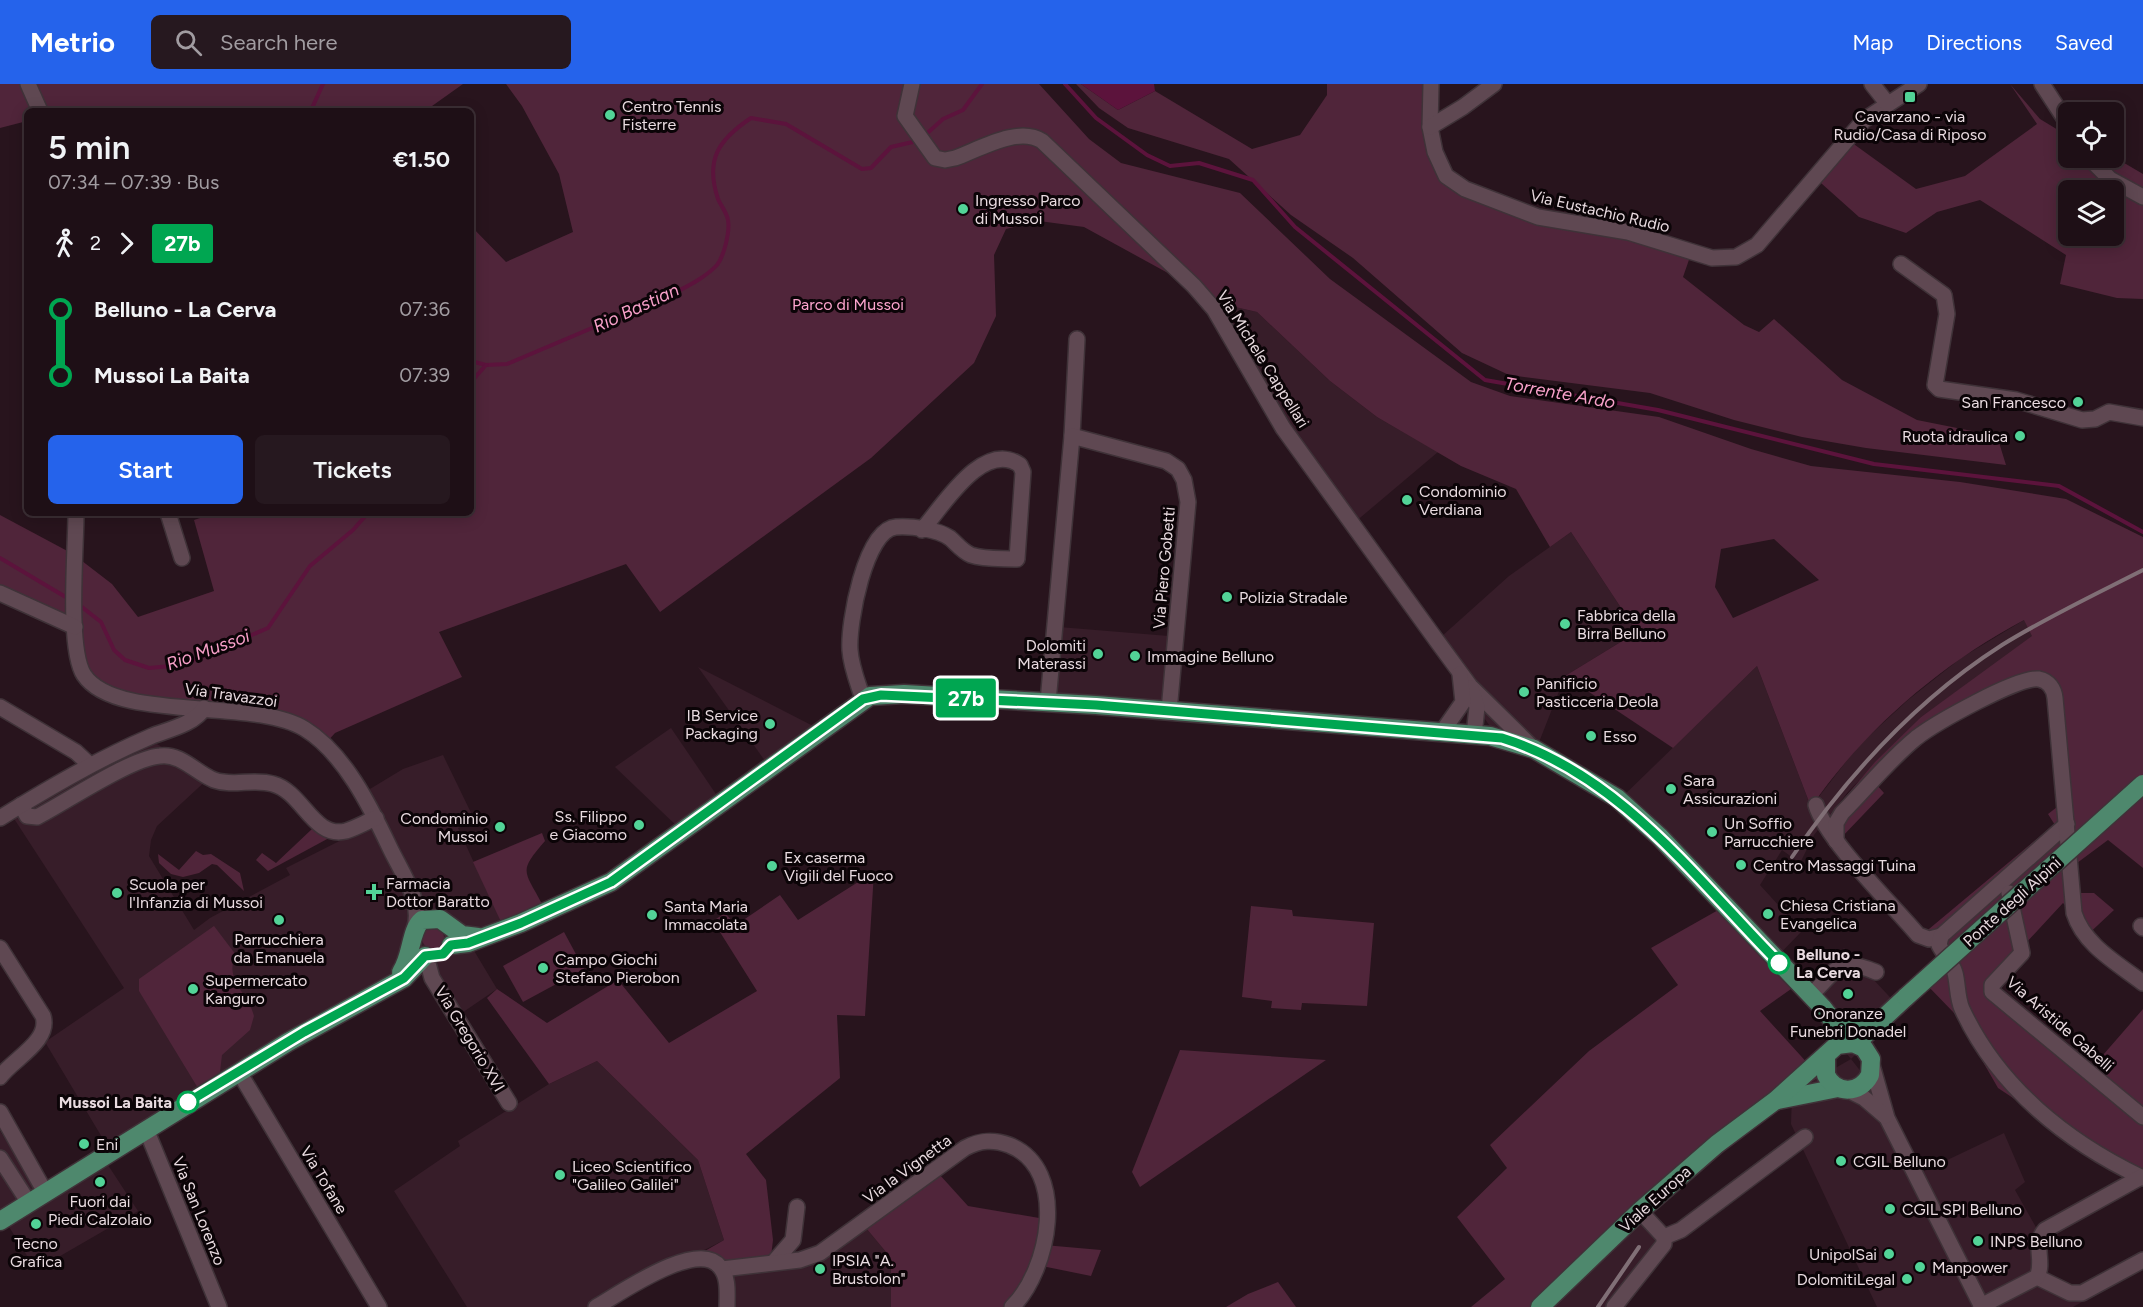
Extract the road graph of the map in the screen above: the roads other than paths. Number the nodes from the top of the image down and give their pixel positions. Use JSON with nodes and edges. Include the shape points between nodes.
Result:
{"nodes":[{"id":1,"x":28,"y":84,"type":"edge"},
{"id":2,"x":912,"y":84,"type":"edge"},
{"id":3,"x":1431,"y":84,"type":"edge"},
{"id":4,"x":1494,"y":84,"type":"edge"},
{"id":5,"x":1872,"y":84,"type":"edge"},
{"id":6,"x":1919,"y":84,"type":"edge"},
{"id":7,"x":2042,"y":84,"type":"edge"},
{"id":8,"x":1887,"y":103,"type":"junction"},
{"id":9,"x":39,"y":108,"type":"edge"},
{"id":10,"x":2058,"y":109,"type":"edge"},
{"id":11,"x":1430,"y":127,"type":"junction"},
{"id":12,"x":2099,"y":168,"type":"edge"},
{"id":13,"x":2143,"y":197,"type":"edge"},
{"id":14,"x":1901,"y":264,"type":"dead end"},
{"id":15,"x":1077,"y":339,"type":"dead end"},
{"id":16,"x":2143,"y":418,"type":"edge"},
{"id":17,"x":1072,"y":436,"type":"junction"},
{"id":18,"x":76,"y":516,"type":"edge"},
{"id":19,"x":169,"y":516,"type":"edge"},
{"id":20,"x":922,"y":530,"type":"junction"},
{"id":21,"x":182,"y":558,"type":"dead end"},
{"id":22,"x":0,"y":593,"type":"edge"},
{"id":23,"x":75,"y":623,"type":"junction"},
{"id":24,"x":1467,"y":689,"type":"junction"},
{"id":25,"x":863,"y":699,"type":"junction"},
{"id":26,"x":1048,"y":702,"type":"junction"},
{"id":27,"x":0,"y":707,"type":"edge"},
{"id":28,"x":204,"y":708,"type":"junction"},
{"id":29,"x":1169,"y":711,"type":"junction"},
{"id":30,"x":1442,"y":732,"type":"junction"},
{"id":31,"x":1471,"y":734,"type":"junction"},
{"id":32,"x":1534,"y":749,"type":"junction"},
{"id":33,"x":90,"y":765,"type":"junction"},
{"id":34,"x":2143,"y":784,"type":"edge"},
{"id":35,"x":21,"y":805,"type":"junction"},
{"id":36,"x":1816,"y":805,"type":"dead end"},
{"id":37,"x":0,"y":818,"type":"edge"},
{"id":38,"x":376,"y":818,"type":"junction"},
{"id":39,"x":2067,"y":825,"type":"junction"},
{"id":40,"x":1836,"y":841,"type":"junction"},
{"id":41,"x":2006,"y":878,"type":"junction"},
{"id":42,"x":1941,"y":936,"type":"junction"},
{"id":43,"x":431,"y":941,"type":"junction"},
{"id":44,"x":0,"y":948,"type":"edge"},
{"id":45,"x":1876,"y":972,"type":"dead end"},
{"id":46,"x":431,"y":974,"type":"junction"},
{"id":47,"x":398,"y":981,"type":"junction"},
{"id":48,"x":2143,"y":983,"type":"edge"},
{"id":49,"x":1822,"y":1007,"type":"junction"},
{"id":50,"x":1882,"y":1019,"type":"junction"},
{"id":51,"x":1851,"y":1043,"type":"junction"},
{"id":52,"x":1829,"y":1052,"type":"junction"},
{"id":53,"x":1871,"y":1062,"type":"junction"},
{"id":54,"x":239,"y":1071,"type":"junction"},
{"id":55,"x":0,"y":1077,"type":"edge"},
{"id":56,"x":1843,"y":1089,"type":"junction"},
{"id":57,"x":1776,"y":1100,"type":"junction"},
{"id":58,"x":509,"y":1103,"type":"dead end"},
{"id":59,"x":0,"y":1112,"type":"edge"},
{"id":60,"x":2143,"y":1117,"type":"edge"},
{"id":61,"x":1887,"y":1118,"type":"junction"},
{"id":62,"x":146,"y":1129,"type":"junction"},
{"id":63,"x":1805,"y":1137,"type":"dead end"},
{"id":64,"x":0,"y":1158,"type":"edge"},
{"id":65,"x":2142,"y":1177,"type":"edge"},
{"id":66,"x":45,"y":1192,"type":"junction"},
{"id":67,"x":29,"y":1203,"type":"junction"},
{"id":68,"x":797,"y":1207,"type":"dead end"},
{"id":69,"x":1640,"y":1211,"type":"junction"},
{"id":70,"x":0,"y":1221,"type":"edge"},
{"id":71,"x":1664,"y":1237,"type":"junction"},
{"id":72,"x":2143,"y":1260,"type":"edge"},
{"id":73,"x":774,"y":1262,"type":"junction"},
{"id":74,"x":722,"y":1269,"type":"junction"},
{"id":75,"x":2037,"y":1277,"type":"junction"},
{"id":76,"x":219,"y":1307,"type":"edge"},
{"id":77,"x":379,"y":1307,"type":"edge"},
{"id":78,"x":596,"y":1307,"type":"edge"},
{"id":79,"x":727,"y":1307,"type":"edge"},
{"id":80,"x":1012,"y":1307,"type":"edge"},
{"id":81,"x":1540,"y":1307,"type":"edge"},
{"id":82,"x":1614,"y":1307,"type":"edge"},
{"id":83,"x":1982,"y":1307,"type":"edge"}],
"edges":[{"from":1,"to":9,"type":"street"},
{"from":2,"to":24,"type":"street","name":"Via Michele Cappellari","via":[[906,120],[932,155],[950,159],[1018,136],[1039,139],[1194,286],[1214,309],[1283,428],[1456,666]]},
{"from":3,"to":11,"type":"street","name":"Via Eustachio Rudio"},
{"from":4,"to":11,"type":"street"},
{"from":5,"to":8,"type":"street"},
{"from":6,"to":8,"type":"street","name":"Via Eustachio Rudio"},
{"from":7,"to":10,"type":"street"},
{"from":8,"to":11,"type":"street","name":"Via Eustachio Rudio","via":[[1856,129],[1757,245],[1744,254],[1720,259],[1628,232],[1538,217],[1465,189],[1446,176],[1439,164]]},
{"from":12,"to":13,"type":"street","via":[[2110,179]]},
{"from":14,"to":16,"type":"street","via":[[1944,295],[1947,314],[1935,385],[1939,389],[2016,400],[2082,420],[2109,412]]},
{"from":15,"to":17,"type":"street"},
{"from":17,"to":26,"type":"street"},
{"from":17,"to":29,"type":"street","name":"Via Piero Gobetti","via":[[1166,461],[1178,469],[1184,480],[1187,517]]},
{"from":18,"to":23,"type":"street","name":"Via Travazzoi"},
{"from":19,"to":21,"type":"street"},
{"from":20,"to":20,"type":"street","via":[[944,534],[970,554],[1017,559],[1023,472],[1020,465],[1006,459],[983,464]]},
{"from":20,"to":25,"type":"street","via":[[897,527],[882,533],[864,571],[849,643]]},
{"from":22,"to":23,"type":"street"},
{"from":23,"to":28,"type":"street","name":"Via Travazzoi","via":[[81,669],[102,691],[124,699]]},
{"from":24,"to":30,"type":"street","via":[[1458,713]]},
{"from":24,"to":31,"type":"street","name":"Via Michele Cappellari"},
{"from":24,"to":32,"type":"street","name":"Via Michele Cappellari"},
{"from":25,"to":26,"type":"main road","via":[[897,694]]},
{"from":25,"to":43,"type":"main road","via":[[611,882],[482,937],[462,935]]},
{"from":26,"to":29,"type":"main road"},
{"from":27,"to":33,"type":"street","via":[[76,752]]},
{"from":28,"to":33,"type":"street","via":[[195,718]]},
{"from":28,"to":38,"type":"street","name":"Via Travazzoi","via":[[263,716],[308,730],[330,751],[366,798]]},
{"from":29,"to":30,"type":"main road"},
{"from":30,"to":31,"type":"main road"},
{"from":31,"to":32,"type":"main road","via":[[1502,738]]},
{"from":32,"to":49,"type":"main road","via":[[1596,784],[1640,817]]},
{"from":33,"to":35,"type":"street"},
{"from":34,"to":50,"type":"main road","name":"Ponte degli Alpini","bridge":true},
{"from":35,"to":37,"type":"street"},
{"from":35,"to":38,"type":"street","via":[[27,816],[37,817],[139,761],[161,755],[178,759],[220,781],[282,787],[295,796],[320,826],[333,832],[348,831]]},
{"from":36,"to":40,"type":"street"},
{"from":38,"to":43,"type":"street","name":"Via Travazzoi","via":[[418,908],[426,915]]},
{"from":39,"to":40,"type":"street","via":[[2054,692],[2045,681],[2030,679],[1947,717],[1916,738],[1842,813],[1836,823]]},
{"from":39,"to":41,"type":"street"},
{"from":39,"to":48,"type":"street","via":[[2078,925],[2089,940]]},
{"from":40,"to":42,"type":"street","via":[[1918,934],[1929,939]]},
{"from":41,"to":42,"type":"street"},
{"from":41,"to":60,"type":"street","name":"Via Aristide Gabelli","via":[[2022,953],[1992,984],[1992,992]]},
{"from":42,"to":65,"type":"street","via":[[1939,945],[1955,971],[1962,1008],[2009,1084],[2100,1156]]},
{"from":43,"to":46,"type":"street","name":"Via Gregorio XVI"},
{"from":43,"to":47,"type":"main road","name":"Via Gregorio XVI"},
{"from":44,"to":55,"type":"street","via":[[44,1016],[45,1027]]},
{"from":45,"to":49,"type":"street","via":[[1844,964]]},
{"from":46,"to":47,"type":"street","name":"Via Gregorio XVI"},
{"from":46,"to":58,"type":"street","name":"Via Gregorio XVI"},
{"from":47,"to":54,"type":"main road","name":"Via Gregorio XVI"},
{"from":49,"to":50,"type":"main road","via":[[1856,1024]]},
{"from":49,"to":51,"type":"main road"},
{"from":49,"to":52,"type":"main road"},
{"from":50,"to":51,"type":"main road","name":"Ponte degli Alpini"},
{"from":50,"to":53,"type":"main road"},
{"from":51,"to":52,"type":"main road","name":"Viale Europa"},
{"from":51,"to":53,"type":"main road","via":[[1864,1048]]},
{"from":52,"to":56,"type":"main road","via":[[1826,1075]]},
{"from":52,"to":57,"type":"main road","name":"Viale Europa"},
{"from":53,"to":56,"type":"main road","name":"Viale Europa","via":[[1865,1083]]},
{"from":53,"to":61,"type":"street"},
{"from":54,"to":62,"type":"main road","name":"Via Gregorio XVI"},
{"from":54,"to":77,"type":"street","name":"Via Tofane"},
{"from":56,"to":57,"type":"main road","name":"Viale Europa"},
{"from":56,"to":61,"type":"street","via":[[1864,1098]]},
{"from":57,"to":69,"type":"main road","name":"Viale Europa"},
{"from":59,"to":66,"type":"street"},
{"from":61,"to":83,"type":"street"},
{"from":62,"to":66,"type":"main road","name":"Via Gregorio XVI"},
{"from":62,"to":76,"type":"street","name":"Via San Lorenzo"},
{"from":63,"to":71,"type":"street","via":[[1681,1230]]},
{"from":64,"to":67,"type":"street"},
{"from":65,"to":75,"type":"street","via":[[2045,1230],[2038,1240]]},
{"from":66,"to":67,"type":"main road","name":"Via Gregorio XVI"},
{"from":67,"to":70,"type":"main road","name":"Via Gregorio XVI"},
{"from":68,"to":73,"type":"street","via":[[793,1240]]},
{"from":69,"to":71,"type":"street"},
{"from":69,"to":81,"type":"main road","name":"Viale Europa"},
{"from":71,"to":82,"type":"street","via":[[1661,1248]]},
{"from":72,"to":75,"type":"street","via":[[2082,1293],[2063,1291]]},
{"from":73,"to":74,"type":"street","name":"Via la Vignetta"},
{"from":73,"to":80,"type":"street","name":"Via la Vignetta","via":[[800,1260],[820,1253],[965,1148],[980,1141],[1000,1142],[1021,1152],[1038,1170],[1047,1212],[1044,1248],[1035,1275]]},
{"from":74,"to":78,"type":"street","via":[[706,1259],[681,1261]]},
{"from":74,"to":79,"type":"street"},
{"from":75,"to":83,"type":"street"}]}
